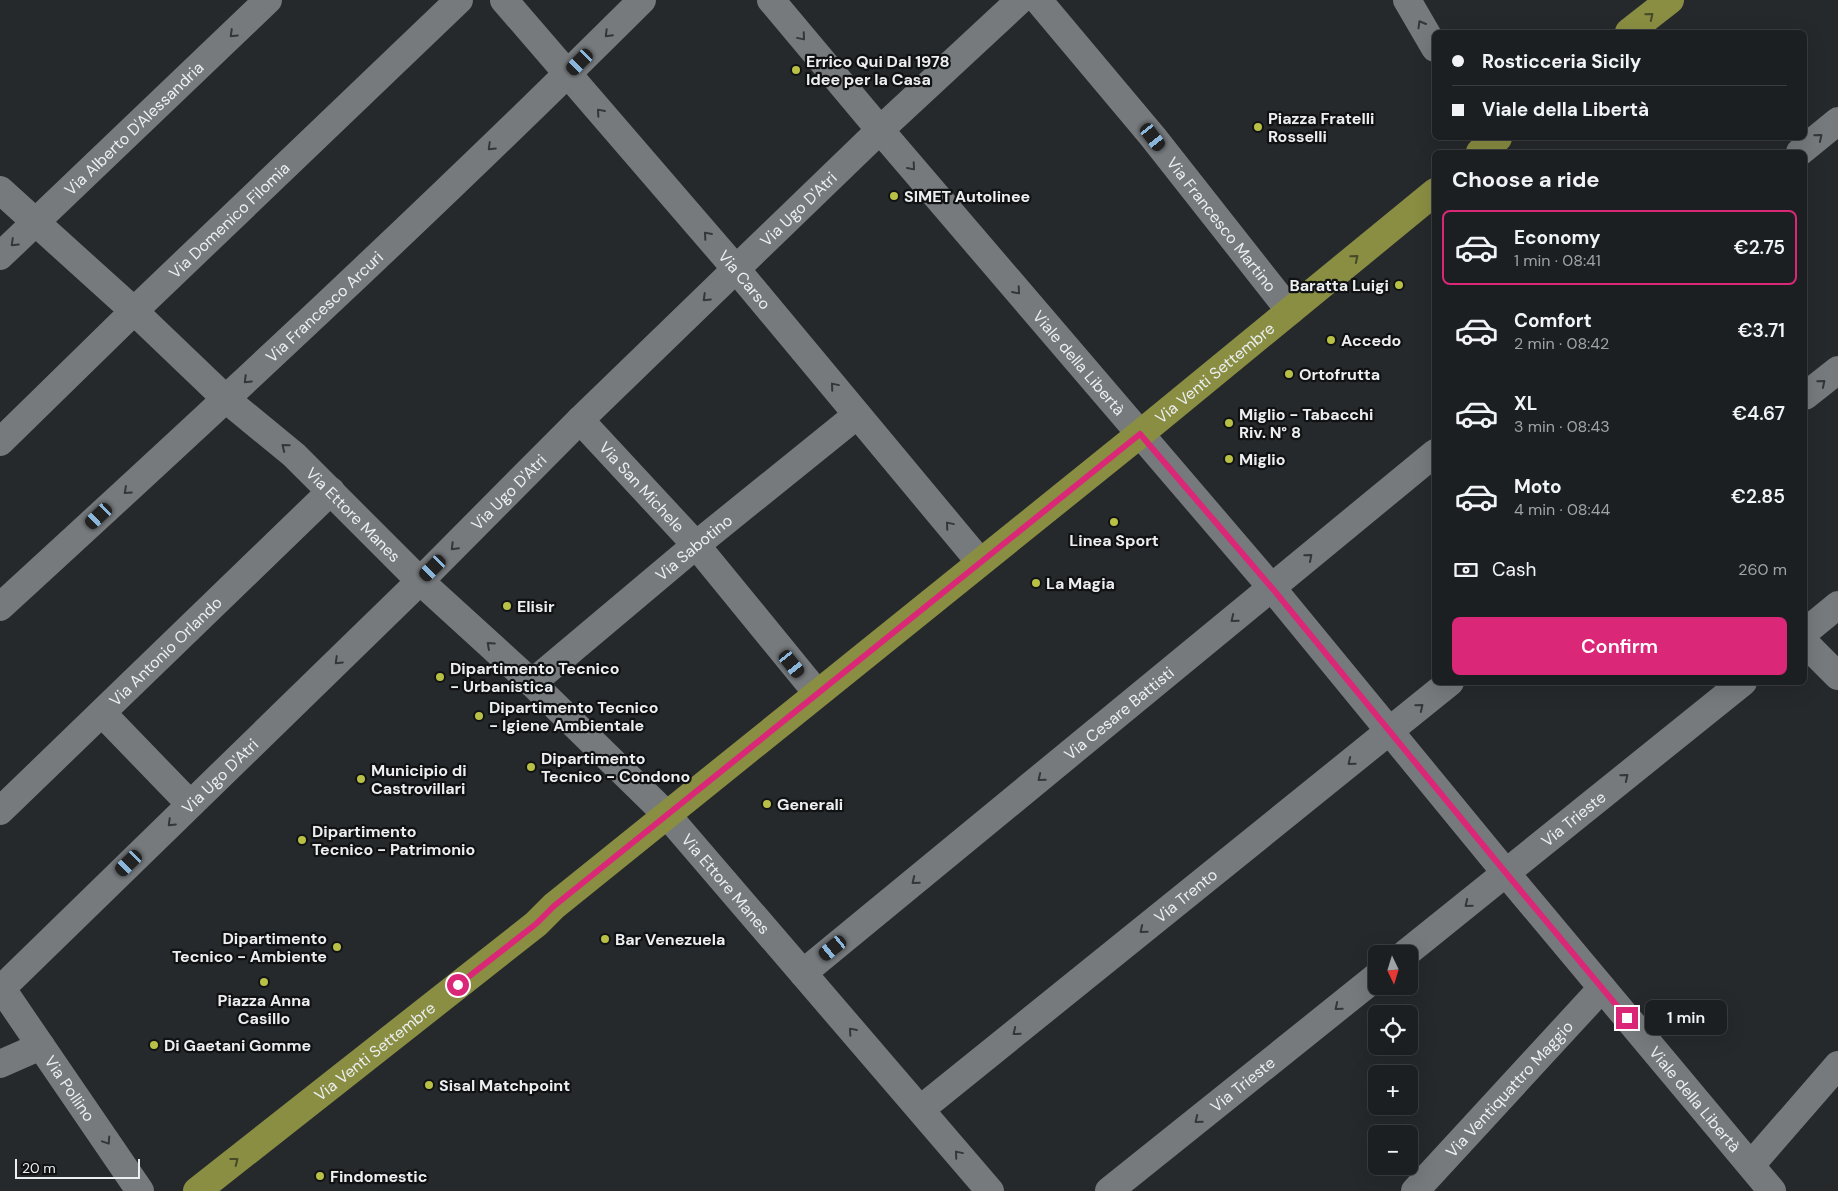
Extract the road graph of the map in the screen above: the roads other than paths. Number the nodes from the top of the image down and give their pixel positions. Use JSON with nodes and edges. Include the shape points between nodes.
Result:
{"nodes":[{"id":1,"x":268,"y":0,"type":"edge"},
{"id":2,"x":459,"y":0,"type":"edge"},
{"id":3,"x":504,"y":0,"type":"edge"},
{"id":4,"x":642,"y":0,"type":"edge"},
{"id":5,"x":771,"y":0,"type":"edge"},
{"id":6,"x":1020,"y":0,"type":"edge"},
{"id":7,"x":1038,"y":0,"type":"edge"},
{"id":8,"x":1407,"y":0,"type":"edge"},
{"id":9,"x":1670,"y":0,"type":"edge"},
{"id":10,"x":1632,"y":30,"type":"edge"},
{"id":11,"x":1432,"y":43,"type":"edge"},
{"id":12,"x":568,"y":74,"type":"junction"},
{"id":13,"x":1838,"y":121,"type":"edge"},
{"id":14,"x":880,"y":130,"type":"junction"},
{"id":15,"x":1802,"y":150,"type":"edge"},
{"id":16,"x":0,"y":190,"type":"edge"},
{"id":17,"x":1432,"y":194,"type":"edge"},
{"id":18,"x":36,"y":222,"type":"junction"},
{"id":19,"x":0,"y":256,"type":"edge"},
{"id":20,"x":736,"y":269,"type":"junction"},
{"id":21,"x":134,"y":310,"type":"junction"},
{"id":22,"x":1290,"y":311,"type":"junction"},
{"id":23,"x":1838,"y":370,"type":"edge"},
{"id":24,"x":1807,"y":394,"type":"edge"},
{"id":25,"x":227,"y":400,"type":"junction"},
{"id":26,"x":857,"y":414,"type":"junction"},
{"id":27,"x":580,"y":420,"type":"junction"},
{"id":28,"x":1140,"y":434,"type":"junction"},
{"id":29,"x":0,"y":442,"type":"edge"},
{"id":30,"x":1432,"y":455,"type":"edge"},
{"id":31,"x":331,"y":491,"type":"junction"},
{"id":32,"x":696,"y":545,"type":"junction"},
{"id":33,"x":980,"y":562,"type":"junction"},
{"id":34,"x":420,"y":581,"type":"junction"},
{"id":35,"x":1272,"y":588,"type":"junction"},
{"id":36,"x":1838,"y":606,"type":"edge"},
{"id":37,"x":0,"y":607,"type":"edge"},
{"id":38,"x":1807,"y":630,"type":"edge"},
{"id":39,"x":1807,"y":645,"type":"edge"},
{"id":40,"x":1838,"y":676,"type":"edge"},
{"id":41,"x":532,"y":683,"type":"junction"},
{"id":42,"x":1446,"y":685,"type":"edge"},
{"id":43,"x":1739,"y":685,"type":"edge"},
{"id":44,"x":817,"y":693,"type":"junction"},
{"id":45,"x":102,"y":713,"type":"junction"},
{"id":46,"x":1389,"y":732,"type":"junction"},
{"id":47,"x":190,"y":804,"type":"junction"},
{"id":48,"x":0,"y":811,"type":"edge"},
{"id":49,"x":668,"y":816,"type":"junction"},
{"id":50,"x":1506,"y":873,"type":"junction"},
{"id":51,"x":1416,"y":945,"type":"edge"},
{"id":52,"x":802,"y":973,"type":"junction"},
{"id":53,"x":1368,"y":983,"type":"edge"},
{"id":54,"x":1,"y":987,"type":"edge"},
{"id":55,"x":1602,"y":988,"type":"junction"},
{"id":56,"x":41,"y":1046,"type":"junction"},
{"id":57,"x":0,"y":1064,"type":"edge"},
{"id":58,"x":1838,"y":1065,"type":"edge"},
{"id":59,"x":921,"y":1109,"type":"junction"},
{"id":60,"x":1751,"y":1166,"type":"junction"},
{"id":61,"x":140,"y":1191,"type":"edge"},
{"id":62,"x":197,"y":1191,"type":"edge"},
{"id":63,"x":990,"y":1191,"type":"edge"},
{"id":64,"x":1109,"y":1191,"type":"edge"},
{"id":65,"x":1415,"y":1191,"type":"edge"},
{"id":66,"x":1772,"y":1191,"type":"edge"}],
"edges":[{"from":1,"to":18,"type":"street","name":"Via Alberto D'Alessandria","one_way":true},
{"from":2,"to":21,"type":"street","name":"Via Domenico Filomia"},
{"from":3,"to":12,"type":"street","name":"Via Carso"},
{"from":4,"to":12,"type":"street","name":"Via Francesco Arcuri","one_way":true},
{"from":5,"to":14,"type":"street","name":"Viale della Libertà","one_way":true},
{"from":6,"to":14,"type":"street","name":"Via Ugo D'Atri"},
{"from":7,"to":22,"type":"street","name":"Via Francesco Martino","via":[[1153,137]]},
{"from":11,"to":8,"type":"street","one_way":true},
{"from":10,"to":9,"type":"main road","one_way":true},
{"from":20,"to":12,"type":"street","name":"Via Carso","one_way":true},
{"from":12,"to":25,"type":"street","name":"Via Francesco Arcuri","one_way":true},
{"from":15,"to":13,"type":"street","one_way":true},
{"from":14,"to":20,"type":"street","name":"Via Ugo D'Atri"},
{"from":14,"to":28,"type":"street","name":"Viale della Libertà","one_way":true},
{"from":16,"to":18,"type":"street","name":"Via Ettore Manes"},
{"from":22,"to":17,"type":"main road","name":"Via Venti Settembre","one_way":true},
{"from":18,"to":19,"type":"street","name":"Via Alberto D'Alessandria","one_way":true},
{"from":18,"to":21,"type":"street","name":"Via Ettore Manes"},
{"from":26,"to":20,"type":"street","name":"Via Carso","one_way":true},
{"from":20,"to":27,"type":"street","name":"Via Ugo D'Atri","one_way":true},
{"from":21,"to":25,"type":"street","name":"Via Ettore Manes"},
{"from":21,"to":29,"type":"street","name":"Via Domenico Filomia"},
{"from":22,"to":28,"type":"main road","name":"Via Venti Settembre"},
{"from":24,"to":23,"type":"street","one_way":true},
{"from":31,"to":25,"type":"street","name":"Via Ettore Manes","one_way":true,"via":[[294,455]]},
{"from":25,"to":37,"type":"street","name":"Via Francesco Arcuri","one_way":true},
{"from":26,"to":32,"type":"street","name":"Via Sabotino"},
{"from":33,"to":26,"type":"street","name":"Via Carso","one_way":true},
{"from":27,"to":32,"type":"street","name":"Via San Michele"},
{"from":27,"to":34,"type":"street","name":"Via Ugo D'Atri","one_way":true},
{"from":28,"to":33,"type":"main road","name":"Via Venti Settembre"},
{"from":28,"to":35,"type":"street","name":"Viale della Libertà"},
{"from":35,"to":30,"type":"street","name":"Via Cesare Battisti","one_way":true},
{"from":31,"to":34,"type":"street","name":"Via Ettore Manes"},
{"from":31,"to":45,"type":"street","name":"Via Antonio Orlando"},
{"from":32,"to":41,"type":"street","name":"Via Sabotino"},
{"from":32,"to":44,"type":"street","name":"Via San Michele"},
{"from":33,"to":44,"type":"main road","name":"Via Venti Settembre"},
{"from":41,"to":34,"type":"street","name":"Via Ettore Manes","one_way":true},
{"from":34,"to":47,"type":"street","name":"Via Ugo D'Atri","one_way":true},
{"from":35,"to":46,"type":"street","name":"Viale della Libertà"},
{"from":35,"to":52,"type":"street","name":"Via Cesare Battisti","one_way":true},
{"from":36,"to":38,"type":"street"},
{"from":39,"to":40,"type":"street"},
{"from":41,"to":49,"type":"street","name":"Via Ettore Manes"},
{"from":46,"to":42,"type":"street","name":"Via Trento","one_way":true},
{"from":50,"to":43,"type":"street","name":"Via Trieste","one_way":true},
{"from":44,"to":49,"type":"main road","name":"Via Venti Settembre"},
{"from":45,"to":47,"type":"street"},
{"from":45,"to":48,"type":"street","name":"Via Antonio Orlando"},
{"from":46,"to":50,"type":"street","name":"Viale della Libertà"},
{"from":46,"to":59,"type":"street","name":"Via Trento","one_way":true},
{"from":47,"to":54,"type":"street","name":"Via Ugo D'Atri","one_way":true},
{"from":49,"to":52,"type":"street","name":"Via Ettore Manes"},
{"from":62,"to":49,"type":"main road","name":"Via Venti Settembre","one_way":true},
{"from":50,"to":51,"type":"street","name":"Via Trieste","one_way":true},
{"from":50,"to":55,"type":"street","name":"Viale della Libertà"},
{"from":59,"to":52,"type":"street","name":"Via Ettore Manes","one_way":true},
{"from":53,"to":64,"type":"street","name":"Via Trieste","one_way":true},
{"from":54,"to":56,"type":"street","name":"Via Pollino"},
{"from":55,"to":60,"type":"street","name":"Viale della Libertà"},
{"from":55,"to":65,"type":"street","name":"Via Ventiquattro Maggio"},
{"from":56,"to":57,"type":"street"},
{"from":56,"to":61,"type":"street","name":"Via Pollino","one_way":true},
{"from":58,"to":60,"type":"street"},
{"from":63,"to":59,"type":"street","name":"Via Ettore Manes","one_way":true},
{"from":60,"to":66,"type":"street","name":"Viale della Libertà"}]}
